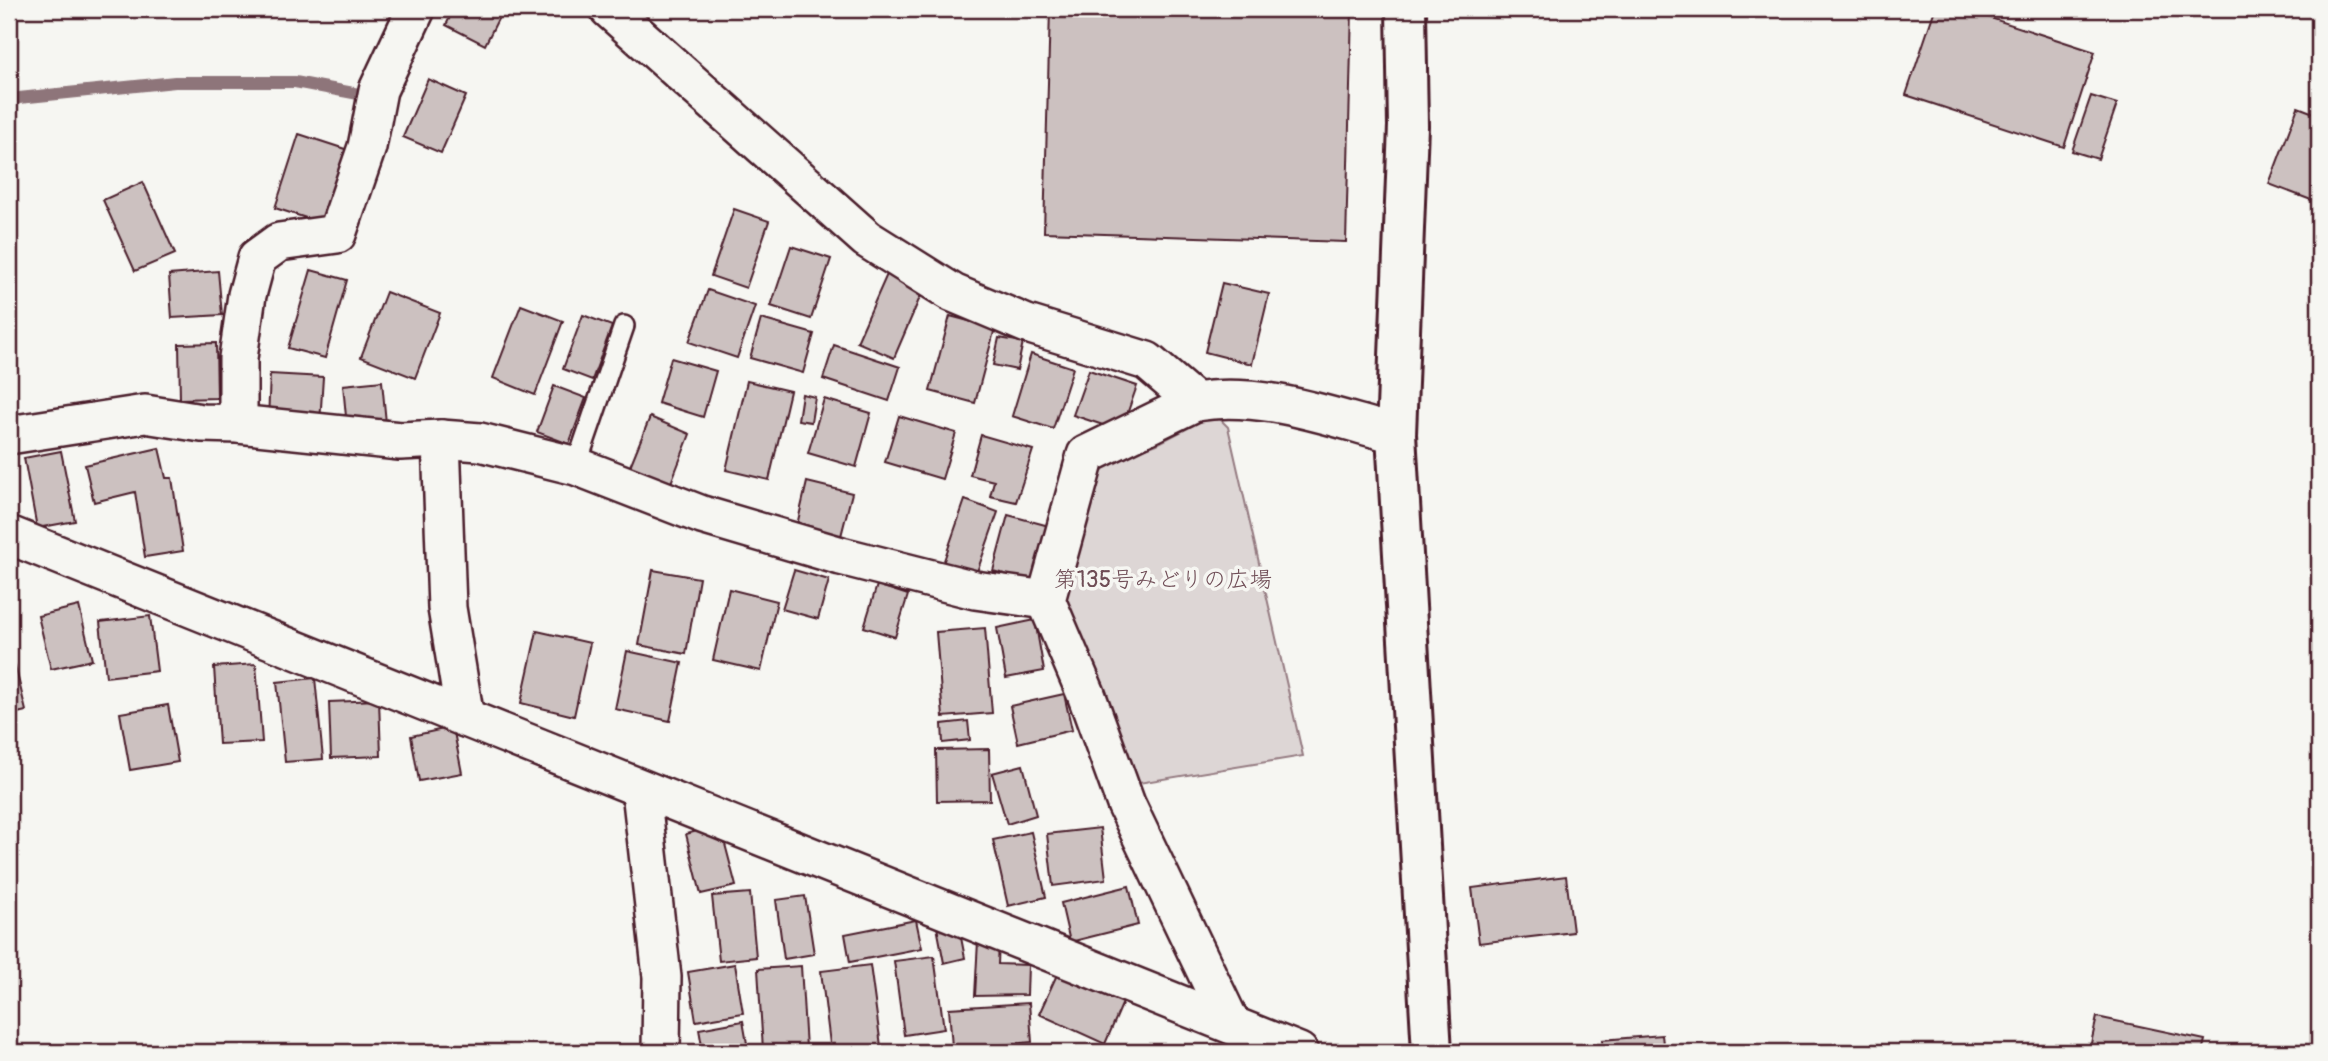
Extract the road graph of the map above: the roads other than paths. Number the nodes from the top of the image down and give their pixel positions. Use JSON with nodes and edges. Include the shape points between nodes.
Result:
{"nodes":[{"id":1,"x":416,"y":9,"type":"edge"},
{"id":2,"x":609,"y":9,"type":"edge"},
{"id":3,"x":1406,"y":9,"type":"edge"},
{"id":4,"x":624,"y":326,"type":"dead end"},
{"id":5,"x":1195,"y":402,"type":"junction"},
{"id":6,"x":238,"y":424,"type":"junction"},
{"id":7,"x":1396,"y":434,"type":"junction"},
{"id":8,"x":9,"y":435,"type":"edge"},
{"id":9,"x":441,"y":439,"type":"junction"},
{"id":10,"x":576,"y":466,"type":"junction"},
{"id":11,"x":9,"y":535,"type":"edge"},
{"id":12,"x":1046,"y":600,"type":"junction"},
{"id":13,"x":465,"y":718,"type":"junction"},
{"id":14,"x":641,"y":791,"type":"junction"},
{"id":15,"x":1231,"y":1024,"type":"junction"},
{"id":16,"x":1281,"y":1050,"type":"edge"},
{"id":17,"x":661,"y":1052,"type":"edge"},
{"id":18,"x":1432,"y":1052,"type":"edge"}],
"edges":[{"from":1,"to":6,"type":"street","via":[[378,90],[367,147],[337,234],[279,242],[257,258],[238,358]]},
{"from":2,"to":5,"type":"street","via":[[867,239],[953,293],[1027,324],[1147,361]]},
{"from":3,"to":7,"type":"street","via":[[1408,126]]},
{"from":4,"to":10,"type":"lane"},
{"from":5,"to":7,"type":"street","via":[[1224,397],[1260,400]]},
{"from":5,"to":12,"type":"street","via":[[1086,455]]},
{"from":6,"to":8,"type":"street","via":[[202,424],[145,414]]},
{"from":6,"to":9,"type":"street","via":[[400,441]]},
{"from":7,"to":18,"type":"street"},
{"from":9,"to":10,"type":"street","via":[[480,442]]},
{"from":9,"to":13,"type":"street","via":[[447,608]]},
{"from":10,"to":12,"type":"street","via":[[702,515],[841,556],[975,590]]},
{"from":11,"to":13,"type":"street"},
{"from":12,"to":15,"type":"street","via":[[1126,804]]},
{"from":13,"to":14,"type":"street"},
{"from":14,"to":15,"type":"street"},
{"from":14,"to":17,"type":"street","via":[[662,977]]},
{"from":15,"to":16,"type":"street"}]}
